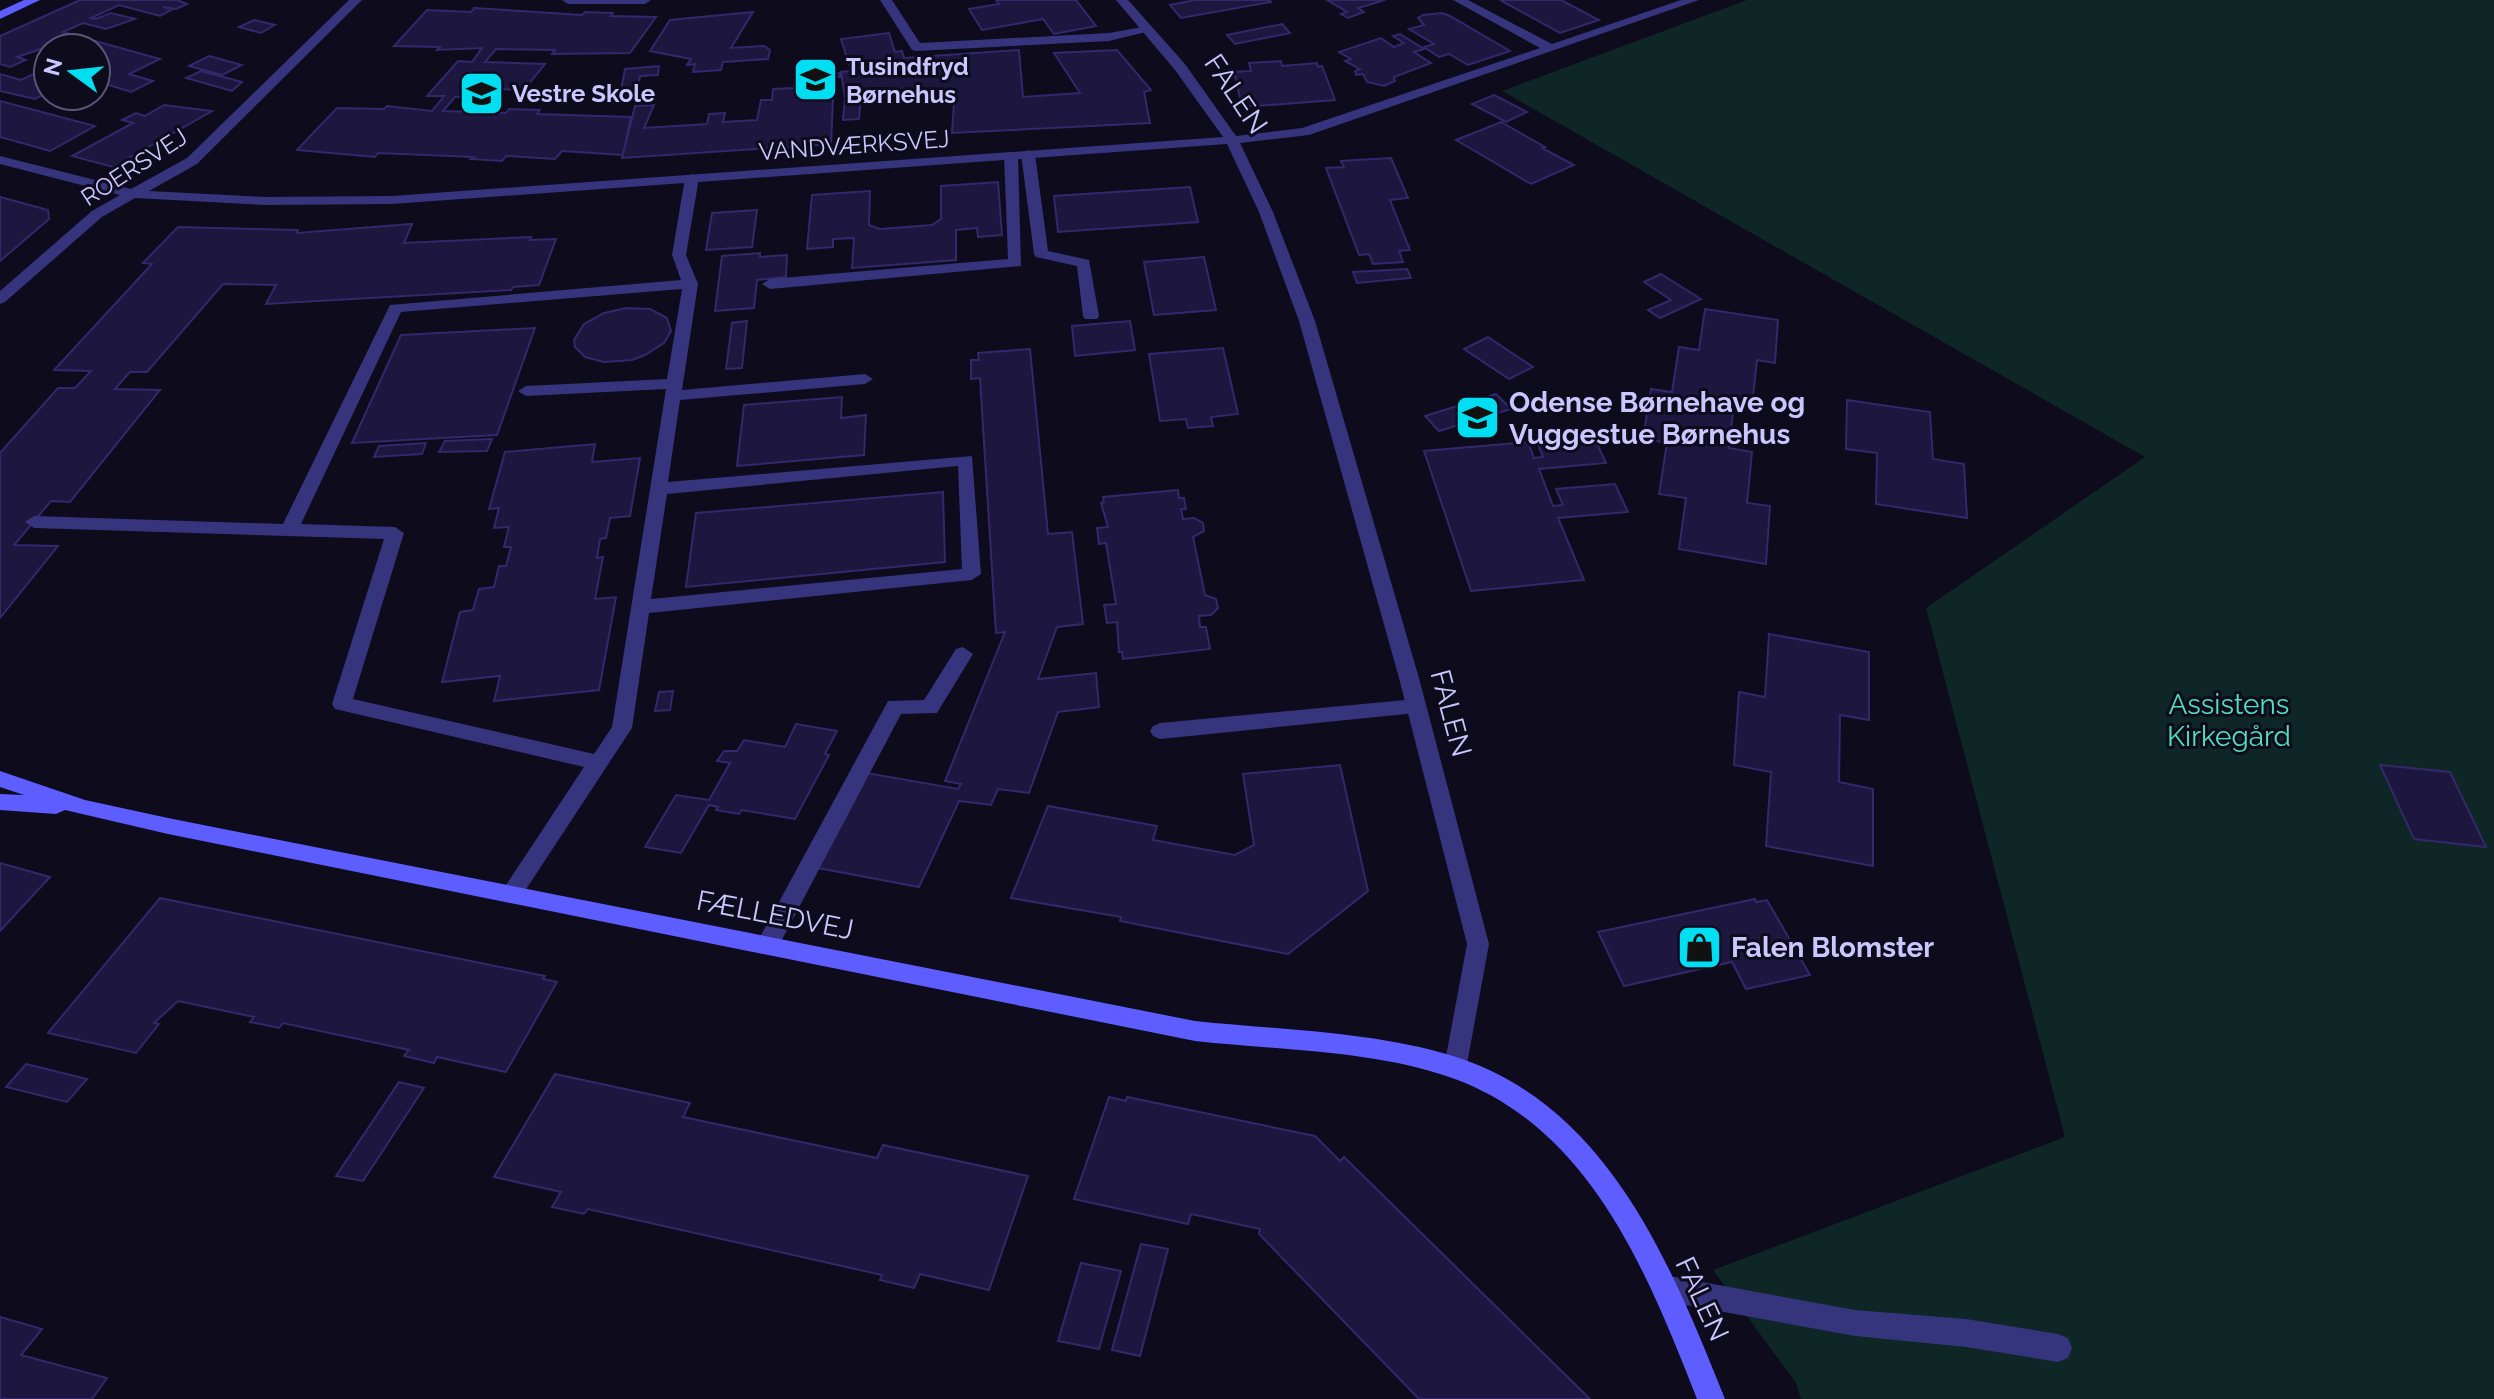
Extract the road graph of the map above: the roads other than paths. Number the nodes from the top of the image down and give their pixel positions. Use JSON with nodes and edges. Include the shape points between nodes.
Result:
{"nodes":[{"id":1,"x":34,"y":0,"type":"edge"},
{"id":2,"x":356,"y":0,"type":"edge"},
{"id":3,"x":568,"y":0,"type":"edge"},
{"id":4,"x":645,"y":0,"type":"edge"},
{"id":5,"x":886,"y":0,"type":"edge"},
{"id":6,"x":1122,"y":0,"type":"edge"},
{"id":7,"x":1459,"y":0,"type":"edge"},
{"id":8,"x":1693,"y":0,"type":"edge"},
{"id":9,"x":0,"y":15,"type":"edge"},
{"id":10,"x":1148,"y":30,"type":"junction"},
{"id":11,"x":1552,"y":49,"type":"junction"},
{"id":12,"x":1232,"y":140,"type":"junction"},
{"id":13,"x":1028,"y":154,"type":"junction"},
{"id":14,"x":1011,"y":156,"type":"junction"},
{"id":15,"x":0,"y":160,"type":"edge"},
{"id":16,"x":692,"y":178,"type":"junction"},
{"id":17,"x":132,"y":194,"type":"junction"},
{"id":18,"x":690,"y":284,"type":"junction"},
{"id":19,"x":770,"y":284,"type":"dead end"},
{"id":20,"x":0,"y":299,"type":"edge"},
{"id":21,"x":1091,"y":316,"type":"dead end"},
{"id":22,"x":865,"y":379,"type":"dead end"},
{"id":23,"x":674,"y":390,"type":"junction"},
{"id":24,"x":526,"y":391,"type":"dead end"},
{"id":25,"x":658,"y":489,"type":"junction"},
{"id":26,"x":34,"y":522,"type":"dead end"},
{"id":27,"x":289,"y":530,"type":"junction"},
{"id":28,"x":640,"y":607,"type":"junction"},
{"id":29,"x":963,"y":654,"type":"dead end"},
{"id":30,"x":1416,"y":706,"type":"junction"},
{"id":31,"x":1160,"y":731,"type":"dead end"},
{"id":32,"x":599,"y":763,"type":"junction"},
{"id":33,"x":0,"y":779,"type":"edge"},
{"id":34,"x":0,"y":802,"type":"edge"},
{"id":35,"x":84,"y":808,"type":"junction"},
{"id":36,"x":511,"y":894,"type":"junction"},
{"id":37,"x":768,"y":944,"type":"junction"},
{"id":38,"x":1456,"y":1067,"type":"junction"},
{"id":39,"x":1664,"y":1288,"type":"junction"},
{"id":40,"x":2058,"y":1348,"type":"dead end"},
{"id":41,"x":1711,"y":1399,"type":"edge"}],
"edges":[{"from":1,"to":9,"type":"street"},
{"from":2,"to":17,"type":"street","name":"ROERSVEJ","via":[[192,161]]},
{"from":3,"to":4,"type":"street"},
{"from":5,"to":10,"type":"street","via":[[916,47],[1109,37]]},
{"from":6,"to":10,"type":"street","name":"FALEN"},
{"from":7,"to":11,"type":"street"},
{"from":8,"to":11,"type":"street","name":"VANDVÆRKSVEJ"},
{"from":10,"to":12,"type":"street","name":"FALEN"},
{"from":11,"to":12,"type":"street","name":"VANDVÆRKSVEJ","via":[[1304,132]]},
{"from":12,"to":13,"type":"street","name":"VANDVÆRKSVEJ"},
{"from":12,"to":30,"type":"street","name":"FALEN","via":[[1307,321]]},
{"from":13,"to":14,"type":"street","name":"VANDVÆRKSVEJ"},
{"from":13,"to":21,"type":"street","via":[[1041,254],[1084,263]]},
{"from":14,"to":16,"type":"street","name":"VANDVÆRKSVEJ"},
{"from":14,"to":19,"type":"street","via":[[1016,263]]},
{"from":15,"to":17,"type":"street","name":"VANDVÆRKSVEJ"},
{"from":16,"to":17,"type":"street","name":"VANDVÆRKSVEJ","via":[[392,200]]},
{"from":16,"to":18,"type":"street","via":[[679,255]]},
{"from":17,"to":20,"type":"street","name":"ROERSVEJ","via":[[97,214]]},
{"from":18,"to":23,"type":"street"},
{"from":18,"to":27,"type":"street","via":[[395,308]]},
{"from":22,"to":23,"type":"street"},
{"from":23,"to":24,"type":"street"},
{"from":23,"to":25,"type":"street"},
{"from":25,"to":28,"type":"street"},
{"from":25,"to":28,"type":"street","via":[[966,460],[972,574]]},
{"from":26,"to":27,"type":"street"},
{"from":27,"to":32,"type":"street","via":[[395,533],[342,704]]},
{"from":28,"to":32,"type":"street","via":[[622,728]]},
{"from":29,"to":37,"type":"street","via":[[930,708],[895,706]]},
{"from":30,"to":31,"type":"street"},
{"from":30,"to":38,"type":"street","name":"FALEN","via":[[1478,944]]},
{"from":32,"to":36,"type":"street"},
{"from":33,"to":35,"type":"street","name":"FÆLLEDVEJ"},
{"from":34,"to":35,"type":"street","name":"FÆLLEDVEJ"},
{"from":35,"to":36,"type":"street","name":"FÆLLEDVEJ"},
{"from":36,"to":37,"type":"street","name":"FÆLLEDVEJ"},
{"from":37,"to":38,"type":"street","name":"FÆLLEDVEJ","via":[[1195,1031],[1362,1047]]},
{"from":38,"to":39,"type":"street","name":"FALEN","via":[[1527,1100],[1572,1140],[1609,1186]]},
{"from":39,"to":40,"type":"street","via":[[1855,1323]]},
{"from":39,"to":41,"type":"street","name":"FALEN"}]}
